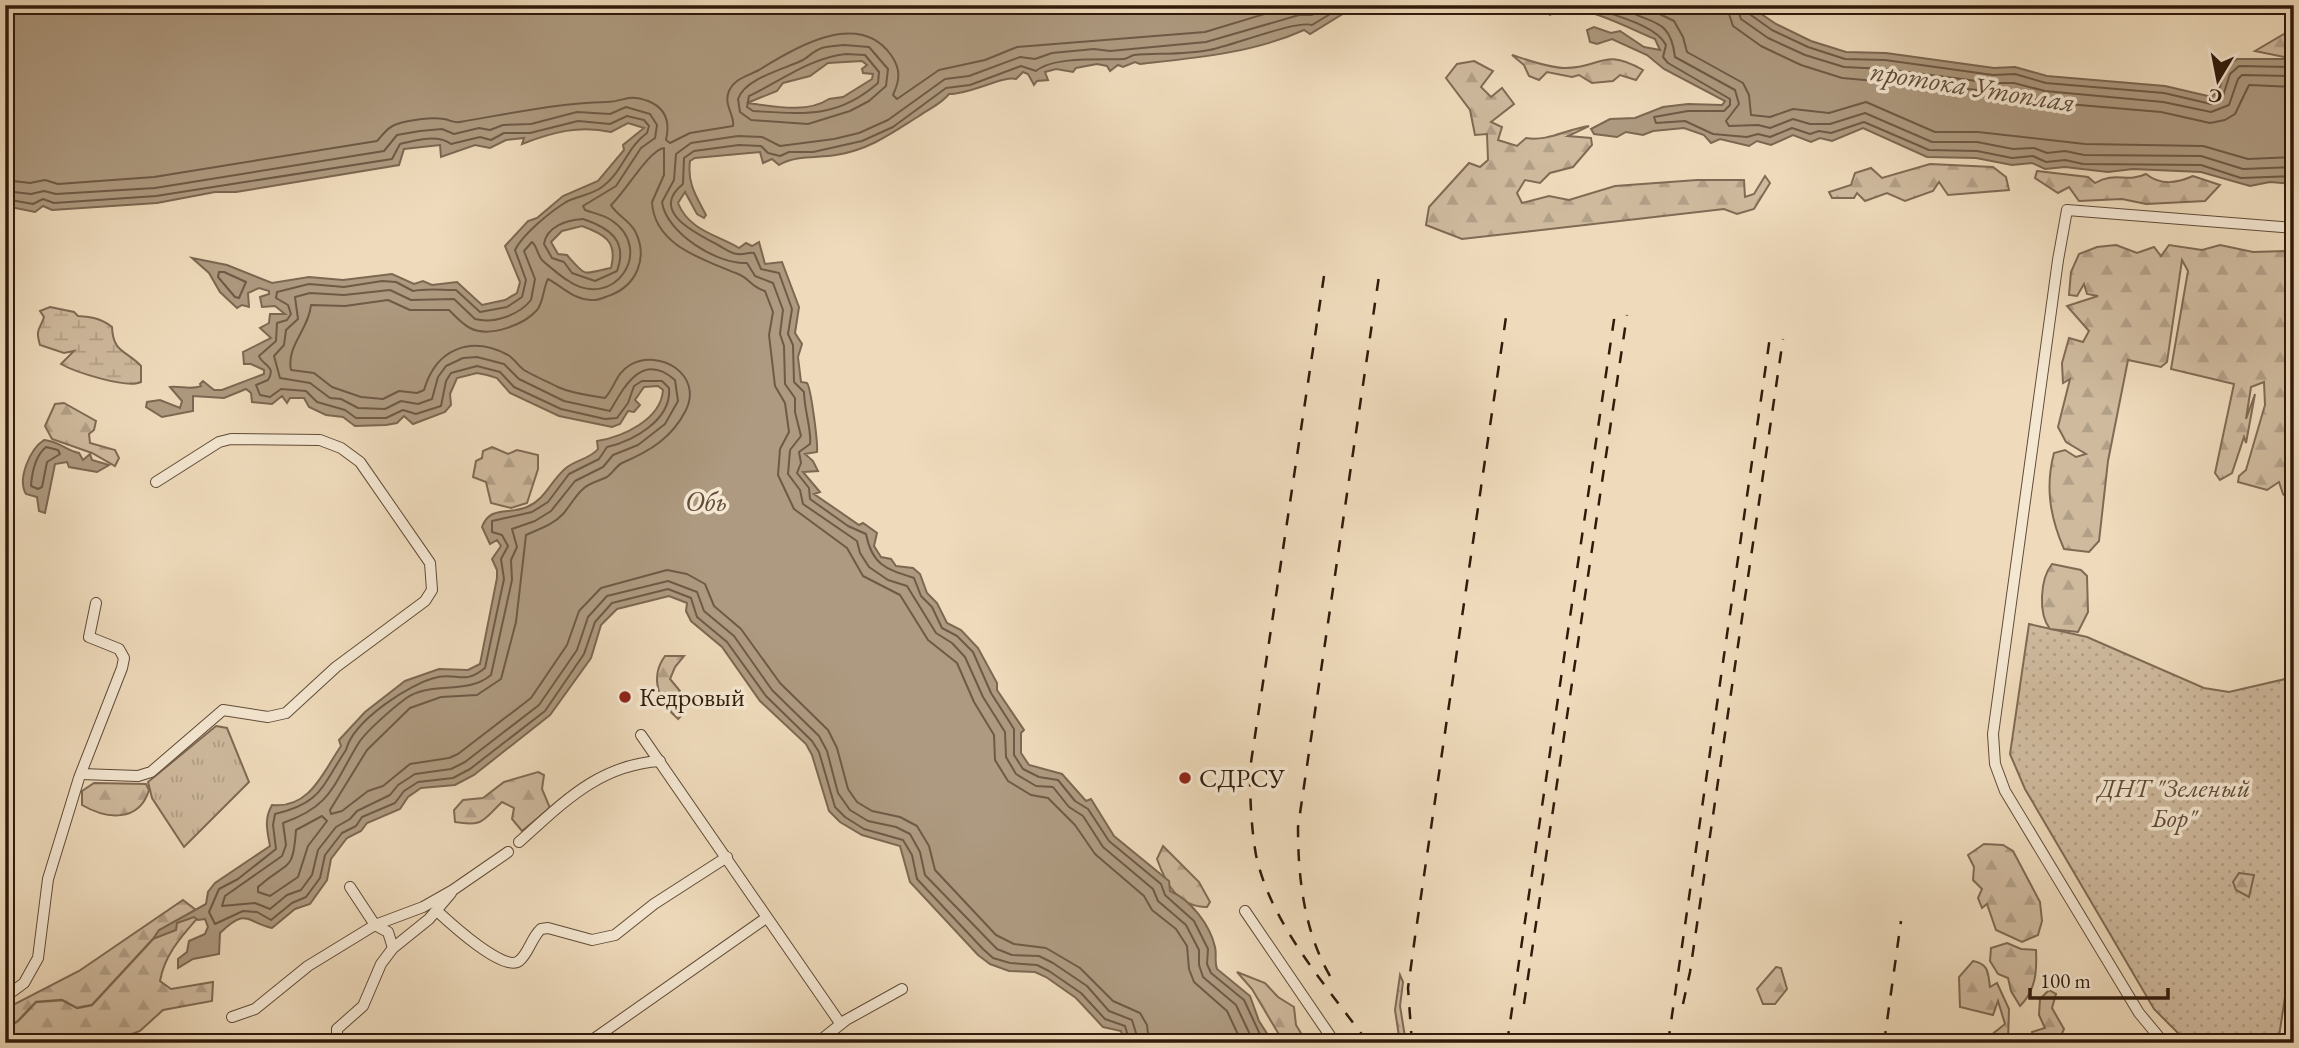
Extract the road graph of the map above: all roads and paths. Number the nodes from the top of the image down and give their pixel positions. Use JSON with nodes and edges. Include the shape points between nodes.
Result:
{"nodes":[{"id":1,"x":2294,"y":228,"type":"edge"},
{"id":2,"x":156,"y":482,"type":"dead end"},
{"id":3,"x":96,"y":603,"type":"dead end"},
{"id":4,"x":641,"y":735,"type":"dead end"},
{"id":5,"x":660,"y":761,"type":"junction"},
{"id":6,"x":81,"y":774,"type":"junction"},
{"id":7,"x":519,"y":842,"type":"dead end"},
{"id":8,"x":508,"y":852,"type":"dead end"},
{"id":9,"x":727,"y":857,"type":"junction"},
{"id":10,"x":350,"y":887,"type":"dead end"},
{"id":11,"x":453,"y":890,"type":"junction"},
{"id":12,"x":437,"y":911,"type":"junction"},
{"id":13,"x":1245,"y":911,"type":"dead end"},
{"id":14,"x":766,"y":918,"type":"junction"},
{"id":15,"x":375,"y":925,"type":"junction"},
{"id":16,"x":393,"y":948,"type":"junction"},
{"id":17,"x":902,"y":989,"type":"dead end"},
{"id":18,"x":5,"y":997,"type":"edge"},
{"id":19,"x":232,"y":1017,"type":"dead end"},
{"id":20,"x":841,"y":1023,"type":"junction"},
{"id":21,"x":337,"y":1043,"type":"edge"},
{"id":22,"x":588,"y":1043,"type":"edge"},
{"id":23,"x":817,"y":1043,"type":"edge"},
{"id":24,"x":1335,"y":1043,"type":"edge"},
{"id":25,"x":2164,"y":1043,"type":"edge"}],
"edges":[{"from":1,"to":25,"type":"street","via":[[2067,210],[2057,260],[1993,734],[1995,764],[2005,791],[2138,1013]]},
{"from":2,"to":6,"type":"street","via":[[219,442],[232,439],[312,439],[341,448],[360,462],[423,552],[432,572],[432,590],[425,601],[336,667],[286,713],[268,717],[223,710],[151,772]]},
{"from":3,"to":6,"type":"street","via":[[89,637],[119,649],[124,662]]},
{"from":4,"to":5,"type":"street"},
{"from":5,"to":7,"type":"street","via":[[632,763],[601,775]]},
{"from":5,"to":9,"type":"street"},
{"from":6,"to":18,"type":"street","via":[[44,898],[37,958],[24,983]]},
{"from":8,"to":11,"type":"street"},
{"from":9,"to":12,"type":"street","via":[[615,934],[592,940],[541,929],[513,964],[487,951]]},
{"from":9,"to":14,"type":"street"},
{"from":10,"to":15,"type":"street"},
{"from":11,"to":12,"type":"street"},
{"from":11,"to":15,"type":"street"},
{"from":12,"to":16,"type":"street"},
{"from":13,"to":24,"type":"street"},
{"from":14,"to":20,"type":"street"},
{"from":14,"to":22,"type":"street"},
{"from":15,"to":16,"type":"street","via":[[388,932]]},
{"from":15,"to":19,"type":"street","via":[[308,966],[255,1009]]},
{"from":16,"to":21,"type":"street","via":[[363,1006],[337,1029]]},
{"from":17,"to":20,"type":"street"},
{"from":20,"to":23,"type":"street"}]}
